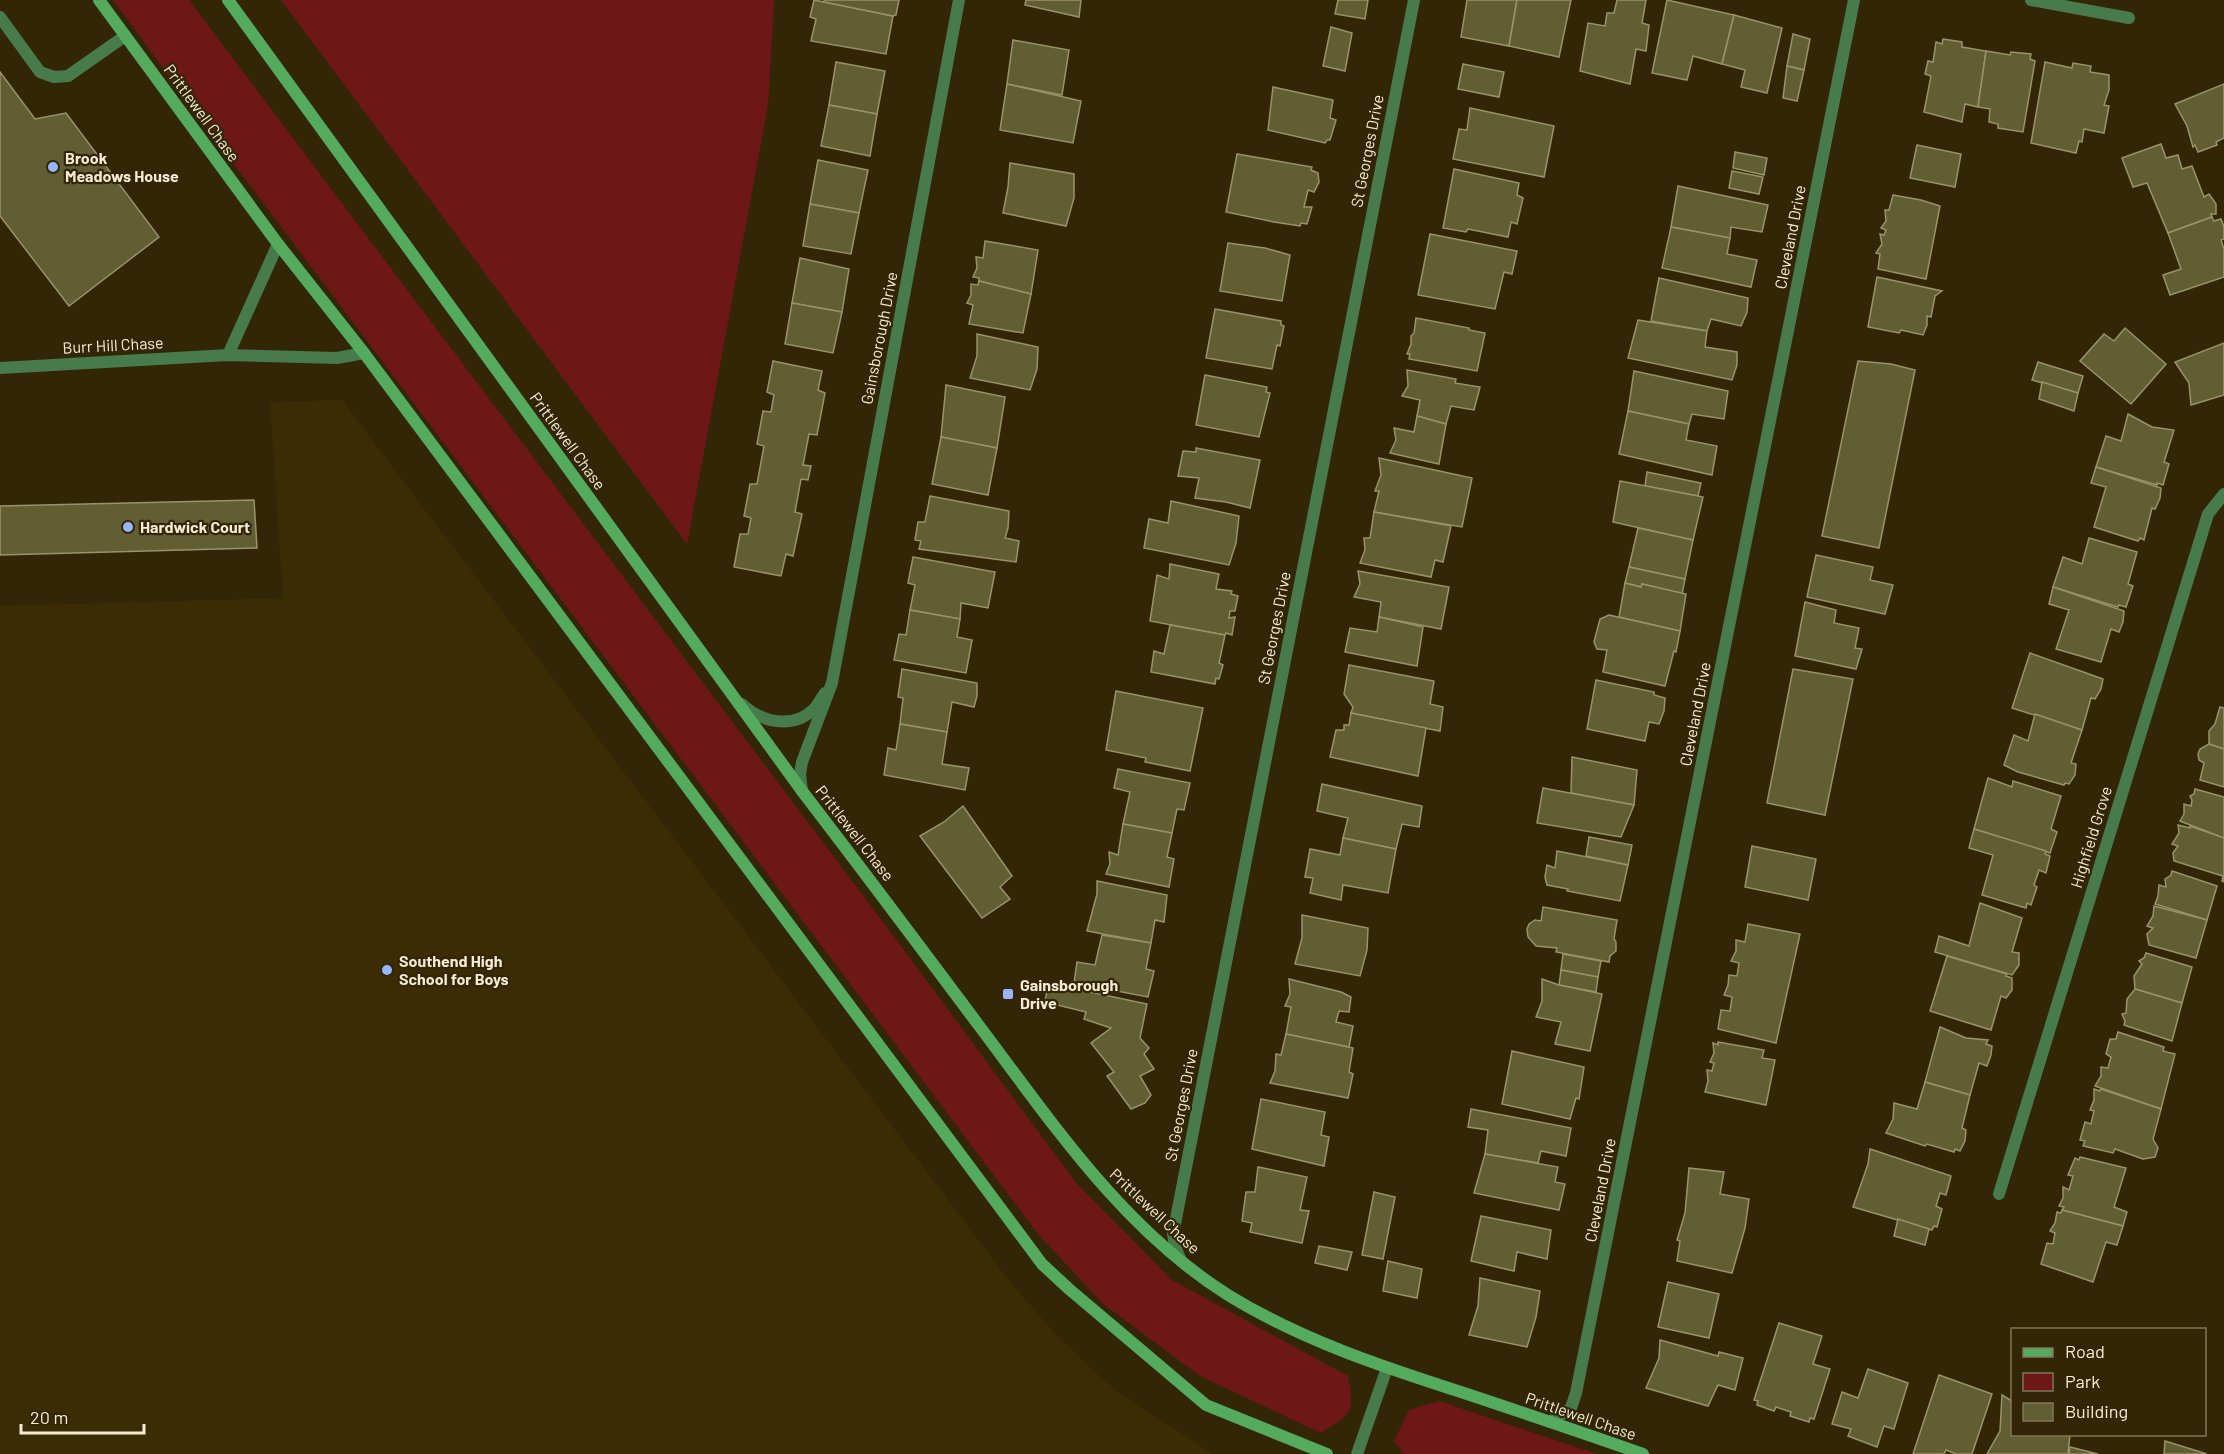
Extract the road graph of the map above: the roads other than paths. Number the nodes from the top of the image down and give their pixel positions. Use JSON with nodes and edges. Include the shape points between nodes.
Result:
{"nodes":[{"id":1,"x":99,"y":0,"type":"edge"},
{"id":2,"x":228,"y":0,"type":"edge"},
{"id":3,"x":959,"y":0,"type":"edge"},
{"id":4,"x":1414,"y":0,"type":"edge"},
{"id":5,"x":1854,"y":0,"type":"edge"},
{"id":6,"x":2031,"y":0,"type":"edge"},
{"id":7,"x":0,"y":17,"type":"edge"},
{"id":8,"x":2129,"y":18,"type":"dead end"},
{"id":9,"x":125,"y":36,"type":"junction"},
{"id":10,"x":278,"y":244,"type":"junction"},
{"id":11,"x":364,"y":353,"type":"junction"},
{"id":12,"x":228,"y":355,"type":"junction"},
{"id":13,"x":0,"y":368,"type":"edge"},
{"id":14,"x":2224,"y":494,"type":"edge"},
{"id":15,"x":832,"y":683,"type":"junction"},
{"id":16,"x":732,"y":694,"type":"junction"},
{"id":17,"x":802,"y":791,"type":"junction"},
{"id":18,"x":1999,"y":1194,"type":"dead end"},
{"id":19,"x":1181,"y":1261,"type":"junction"},
{"id":20,"x":1387,"y":1368,"type":"junction"},
{"id":21,"x":1550,"y":1422,"type":"junction"},
{"id":22,"x":1327,"y":1454,"type":"edge"},
{"id":23,"x":1357,"y":1454,"type":"edge"},
{"id":24,"x":1643,"y":1454,"type":"edge"}],
"edges":[{"from":1,"to":9,"type":"street","name":"Prittlewell Chase"},
{"from":2,"to":16,"type":"street","name":"Prittlewell Chase"},
{"from":3,"to":15,"type":"street","name":"Gainsborough Drive"},
{"from":4,"to":19,"type":"street","name":"St Georges Drive","via":[[1173,1234]]},
{"from":5,"to":21,"type":"street","name":"Cleveland Drive","via":[[1576,1394],[1571,1408]]},
{"from":6,"to":8,"type":"street"},
{"from":7,"to":9,"type":"street","via":[[40,72],[54,77],[68,76]]},
{"from":9,"to":10,"type":"street","name":"Prittlewell Chase"},
{"from":10,"to":11,"type":"street","name":"Prittlewell Chase"},
{"from":10,"to":12,"type":"street"},
{"from":11,"to":12,"type":"street","name":"Burr Hill Chase","via":[[337,358]]},
{"from":11,"to":22,"type":"street","name":"Prittlewell Chase","via":[[1042,1264],[1206,1405]]},
{"from":12,"to":13,"type":"street","name":"Burr Hill Chase"},
{"from":14,"to":18,"type":"street","name":"Highfield Grove","via":[[2208,514]]},
{"from":15,"to":16,"type":"street","name":"Gainsborough Drive","via":[[813,709],[797,720],[777,722],[753,714]]},
{"from":15,"to":17,"type":"street","name":"Gainsborough Drive","via":[[802,762]]},
{"from":16,"to":17,"type":"street","name":"Prittlewell Chase"},
{"from":17,"to":19,"type":"street","name":"Prittlewell Chase","via":[[1080,1160],[1126,1211]]},
{"from":19,"to":20,"type":"street","name":"Prittlewell Chase","via":[[1228,1295],[1277,1321]]},
{"from":20,"to":21,"type":"street","name":"Prittlewell Chase"},
{"from":20,"to":23,"type":"street"},
{"from":21,"to":24,"type":"street","name":"Prittlewell Chase"}]}
